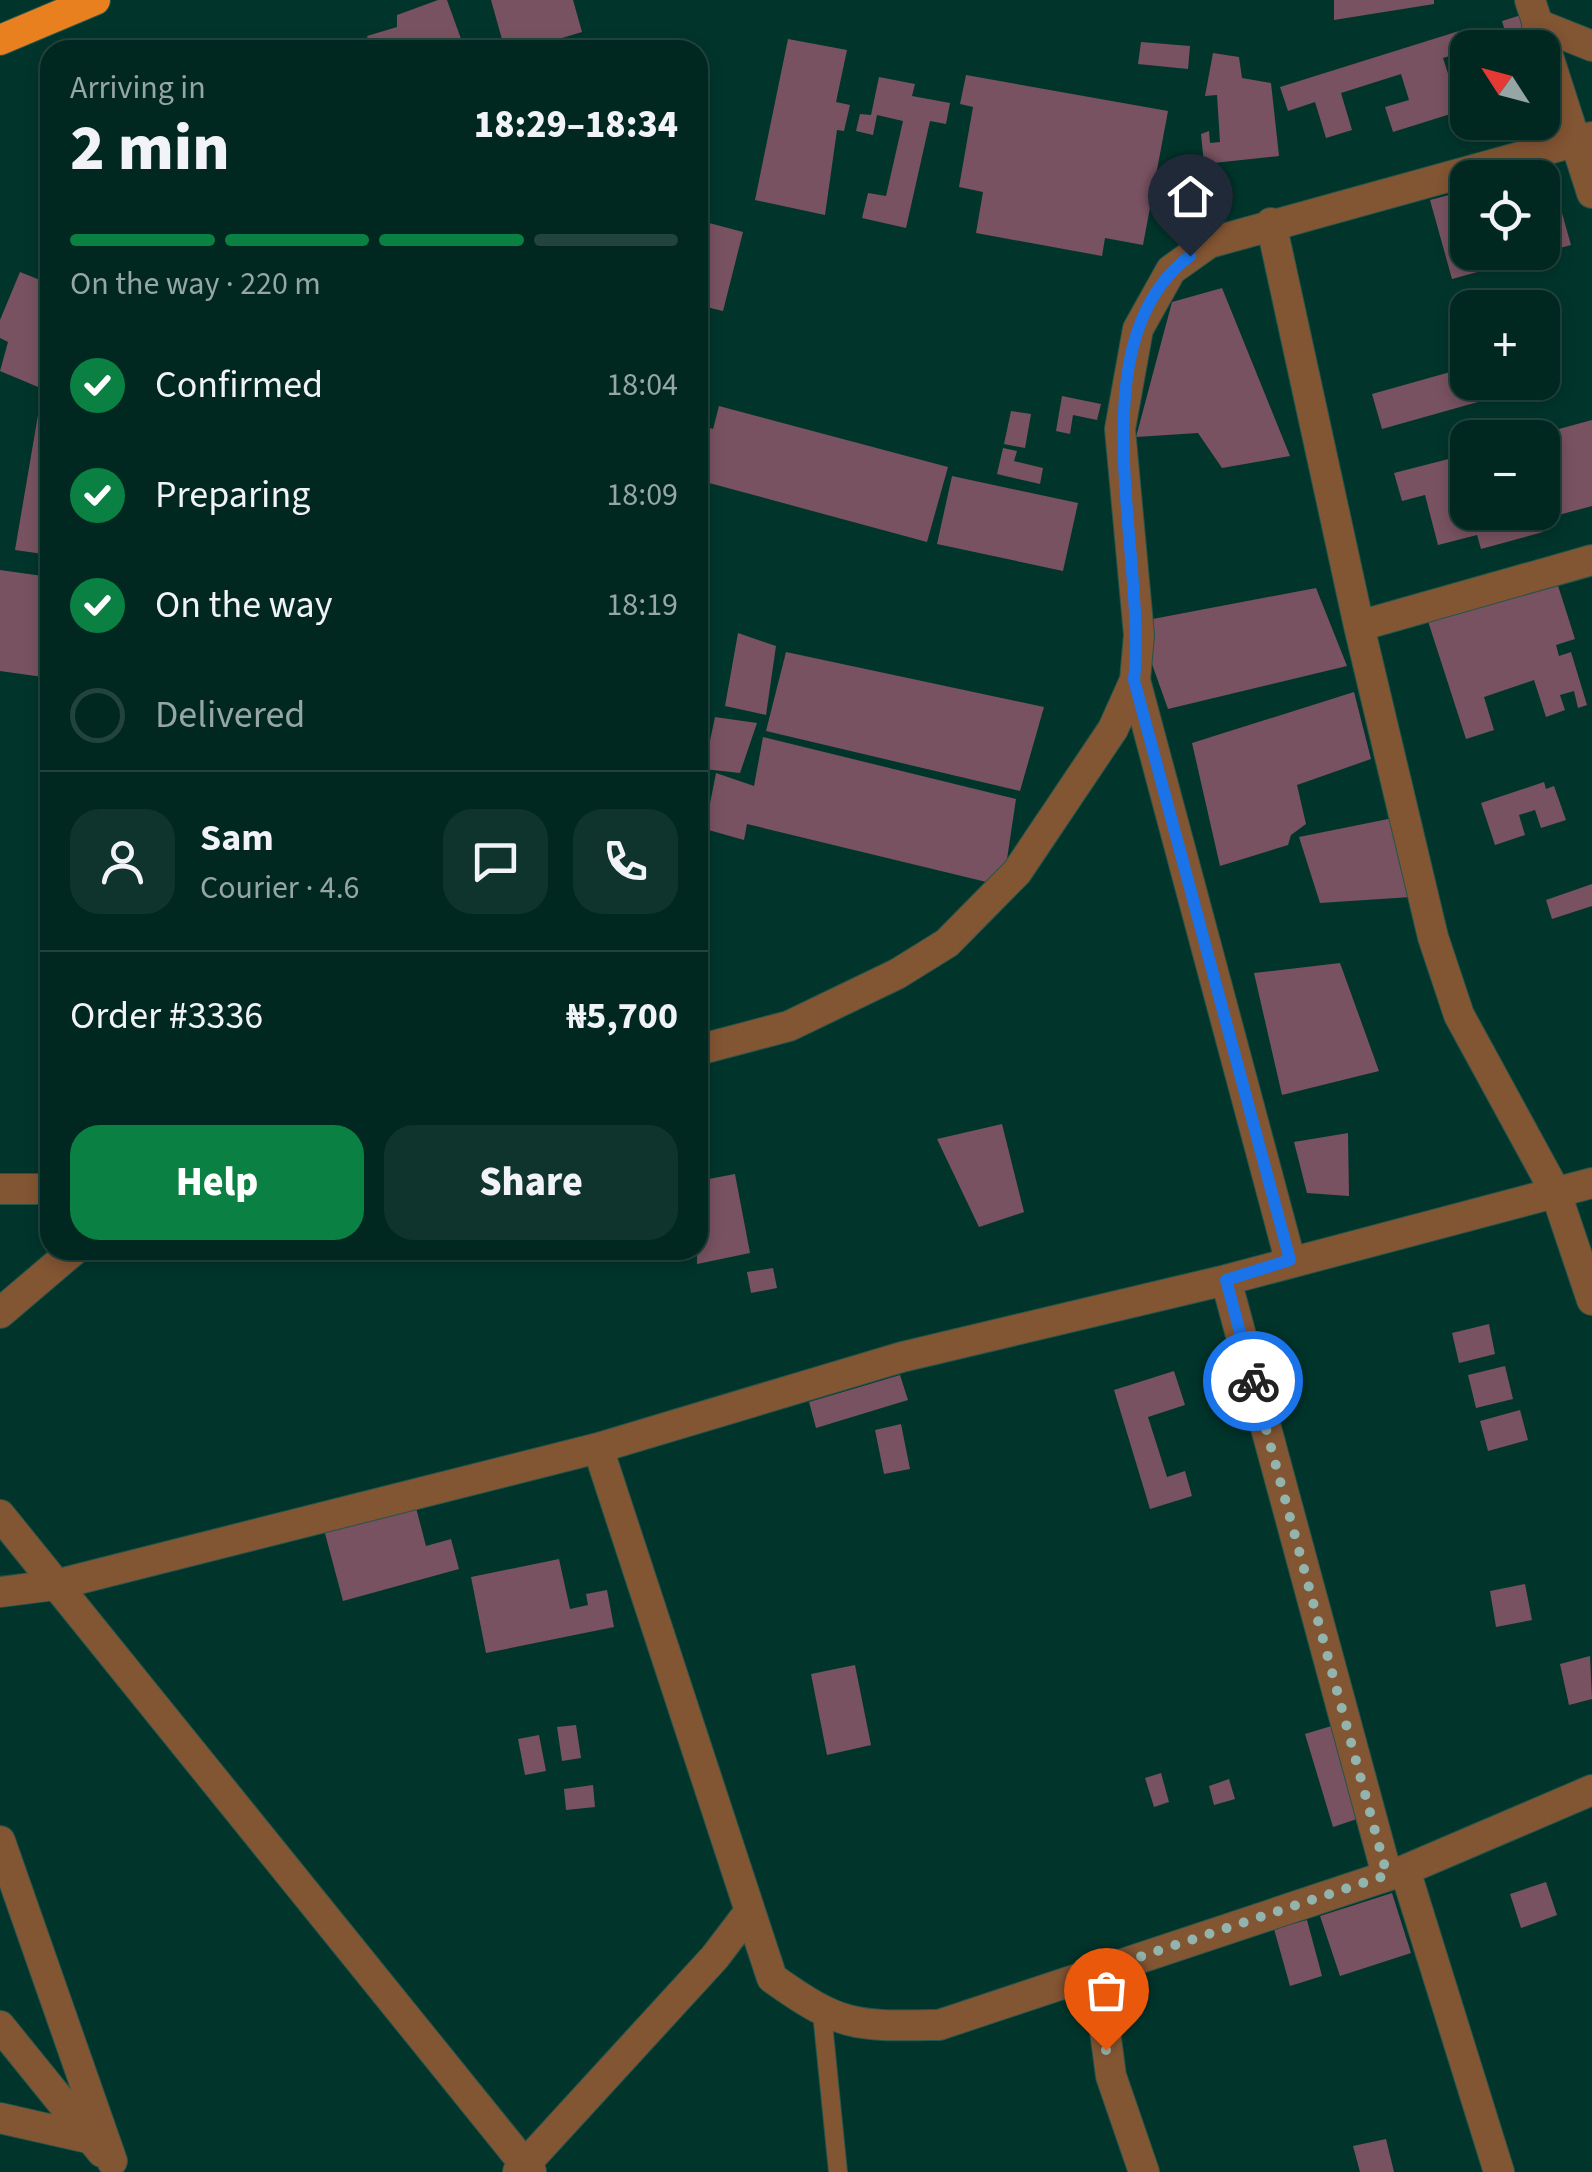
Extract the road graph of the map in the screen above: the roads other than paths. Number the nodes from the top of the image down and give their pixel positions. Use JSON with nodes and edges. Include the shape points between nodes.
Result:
{"nodes":[{"id":1,"x":96,"y":0,"type":"edge"},
{"id":2,"x":1534,"y":12,"type":"edge"},
{"id":3,"x":0,"y":40,"type":"edge"},
{"id":4,"x":1592,"y":46,"type":"edge"},
{"id":5,"x":1584,"y":140,"type":"edge"},
{"id":6,"x":1592,"y":194,"type":"edge"},
{"id":7,"x":1271,"y":224,"type":"junction"},
{"id":8,"x":1592,"y":560,"type":"edge"},
{"id":9,"x":1358,"y":626,"type":"junction"},
{"id":10,"x":1134,"y":680,"type":"junction"},
{"id":11,"x":708,"y":1047,"type":"edge"},
{"id":12,"x":1592,"y":1183,"type":"edge"},
{"id":13,"x":0,"y":1189,"type":"edge"},
{"id":14,"x":40,"y":1189,"type":"edge"},
{"id":15,"x":1556,"y":1193,"type":"junction"},
{"id":16,"x":62,"y":1260,"type":"edge"},
{"id":17,"x":1290,"y":1260,"type":"junction"},
{"id":18,"x":1226,"y":1280,"type":"junction"},
{"id":19,"x":1592,"y":1300,"type":"edge"},
{"id":20,"x":0,"y":1313,"type":"edge"},
{"id":21,"x":598,"y":1448,"type":"junction"},
{"id":22,"x":0,"y":1515,"type":"edge"},
{"id":23,"x":54,"y":1585,"type":"junction"},
{"id":24,"x":0,"y":1592,"type":"edge"},
{"id":25,"x":1592,"y":1790,"type":"edge"},
{"id":26,"x":0,"y":1841,"type":"edge"},
{"id":27,"x":1396,"y":1872,"type":"junction"},
{"id":28,"x":750,"y":1912,"type":"junction"},
{"id":29,"x":1097,"y":1971,"type":"junction"},
{"id":30,"x":822,"y":2013,"type":"junction"},
{"id":31,"x":0,"y":2026,"type":"edge"},
{"id":32,"x":0,"y":2118,"type":"edge"},
{"id":33,"x":88,"y":2138,"type":"junction"},
{"id":34,"x":116,"y":2167,"type":"edge"},
{"id":35,"x":526,"y":2170,"type":"edge"},
{"id":36,"x":838,"y":2172,"type":"edge"},
{"id":37,"x":1144,"y":2172,"type":"edge"},
{"id":38,"x":1498,"y":2172,"type":"edge"}],
"edges":[{"from":1,"to":3,"type":"highway"},
{"from":2,"to":4,"type":"street"},
{"from":2,"to":5,"type":"street"},
{"from":5,"to":6,"type":"street"},
{"from":5,"to":7,"type":"street"},
{"from":7,"to":9,"type":"street"},
{"from":7,"to":10,"type":"street","via":[[1209,243],[1171,270],[1138,329],[1120,428],[1139,635]]},
{"from":8,"to":9,"type":"street"},
{"from":9,"to":15,"type":"street","via":[[1459,1015]]},
{"from":10,"to":11,"type":"street","via":[[1113,729],[1017,872],[947,943],[789,1026]]},
{"from":10,"to":17,"type":"street"},
{"from":12,"to":15,"type":"street"},
{"from":13,"to":14,"type":"street"},
{"from":15,"to":17,"type":"street"},
{"from":15,"to":19,"type":"street"},
{"from":16,"to":20,"type":"street"},
{"from":17,"to":18,"type":"street"},
{"from":18,"to":21,"type":"street","via":[[902,1358]]},
{"from":18,"to":27,"type":"street"},
{"from":21,"to":23,"type":"street"},
{"from":21,"to":28,"type":"street"},
{"from":22,"to":23,"type":"street"},
{"from":23,"to":24,"type":"street"},
{"from":23,"to":35,"type":"street"},
{"from":25,"to":27,"type":"street"},
{"from":26,"to":34,"type":"street"},
{"from":27,"to":29,"type":"street"},
{"from":27,"to":38,"type":"street"},
{"from":28,"to":30,"type":"street","via":[[772,1978]]},
{"from":28,"to":35,"type":"street"},
{"from":29,"to":30,"type":"street","via":[[939,2025],[864,2026]]},
{"from":29,"to":37,"type":"street","via":[[1111,2076]]},
{"from":30,"to":36,"type":"lane"},
{"from":31,"to":33,"type":"street"},
{"from":32,"to":33,"type":"street"},
{"from":33,"to":34,"type":"street"}]}
